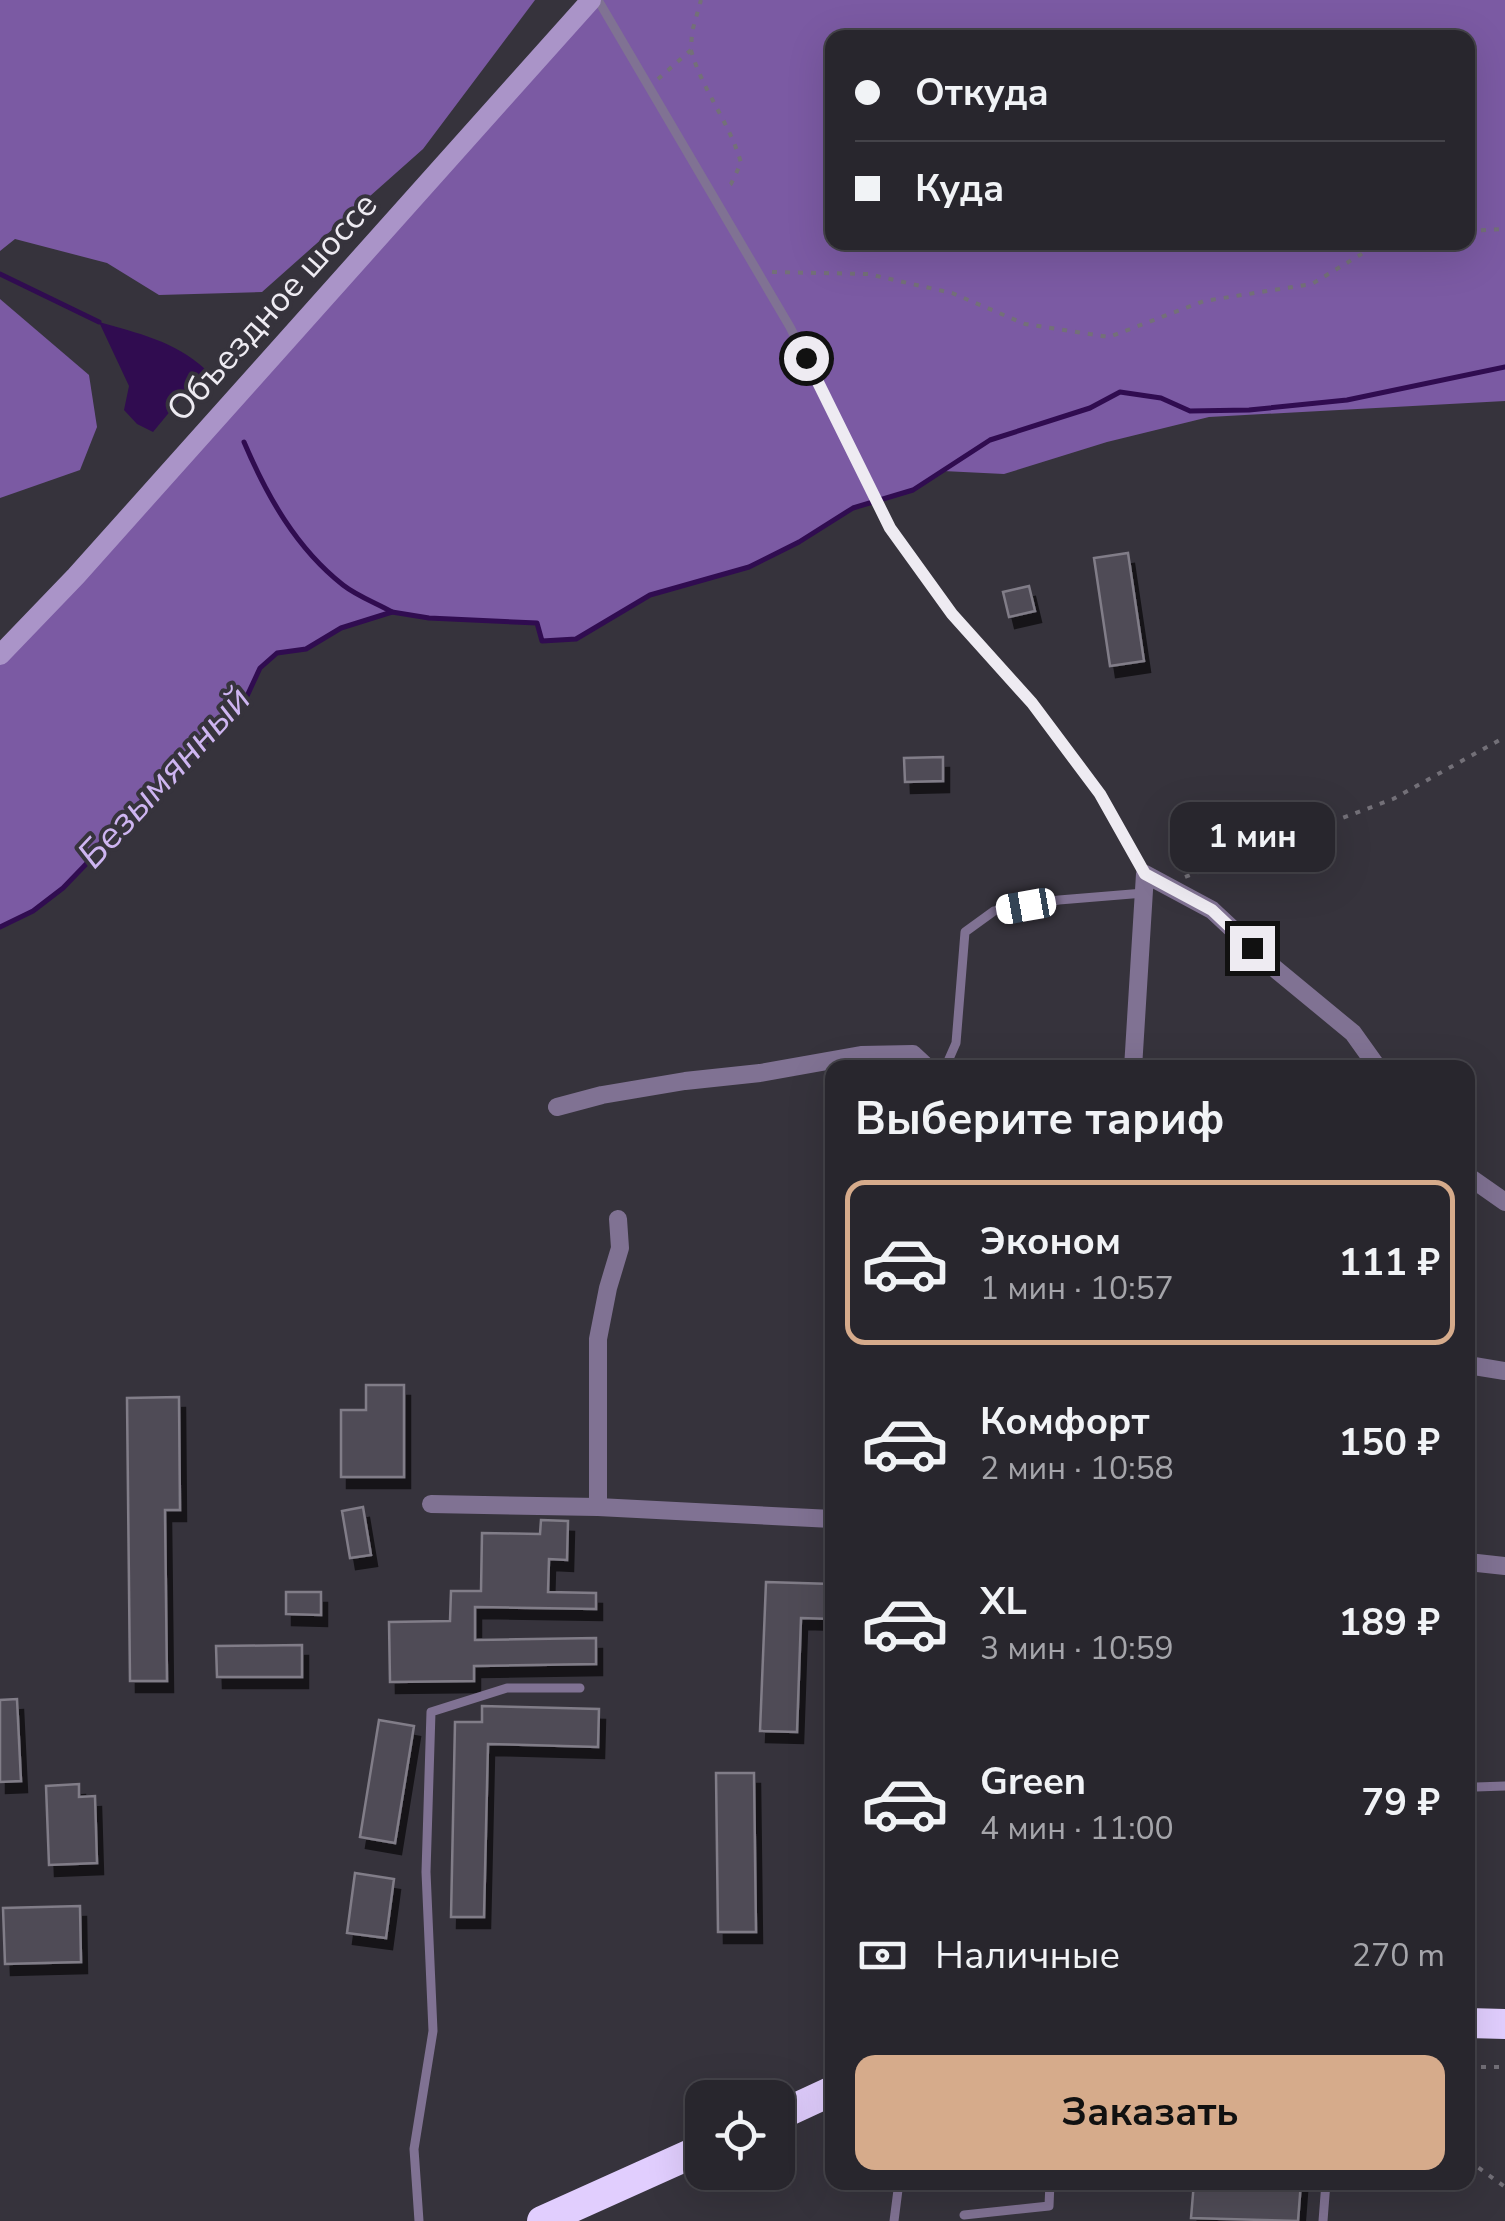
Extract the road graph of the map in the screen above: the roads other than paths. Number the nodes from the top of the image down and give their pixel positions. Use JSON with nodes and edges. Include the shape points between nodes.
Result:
{"nodes":[{"id":1,"x":594,"y":0,"type":"edge"},
{"id":2,"x":0,"y":655,"type":"edge"},
{"id":3,"x":1145,"y":884,"type":"junction"},
{"id":4,"x":829,"y":1060,"type":"edge"},
{"id":5,"x":919,"y":1060,"type":"edge"},
{"id":6,"x":949,"y":1060,"type":"edge"},
{"id":7,"x":1134,"y":1060,"type":"edge"},
{"id":8,"x":1372,"y":1060,"type":"edge"},
{"id":9,"x":825,"y":1061,"type":"edge"},
{"id":10,"x":557,"y":1108,"type":"dead end"},
{"id":11,"x":1475,"y":1181,"type":"edge"},
{"id":12,"x":1505,"y":1202,"type":"edge"},
{"id":13,"x":618,"y":1219,"type":"dead end"},
{"id":14,"x":1475,"y":1366,"type":"edge"},
{"id":15,"x":1505,"y":1371,"type":"edge"},
{"id":16,"x":431,"y":1504,"type":"dead end"},
{"id":17,"x":598,"y":1507,"type":"junction"},
{"id":18,"x":825,"y":1519,"type":"edge"},
{"id":19,"x":1475,"y":1563,"type":"edge"},
{"id":20,"x":1505,"y":1566,"type":"edge"},
{"id":21,"x":580,"y":1688,"type":"dead end"},
{"id":22,"x":1476,"y":1786,"type":"dead end"},
{"id":23,"x":1505,"y":1786,"type":"edge"},
{"id":24,"x":1475,"y":2023,"type":"edge"},
{"id":25,"x":1505,"y":2024,"type":"edge"},
{"id":26,"x":825,"y":2094,"type":"edge"},
{"id":27,"x":795,"y":2108,"type":"edge"},
{"id":28,"x":685,"y":2157,"type":"edge"},
{"id":29,"x":897,"y":2190,"type":"edge"},
{"id":30,"x":1050,"y":2190,"type":"edge"},
{"id":31,"x":1325,"y":2190,"type":"edge"},
{"id":32,"x":964,"y":2214,"type":"dead end"},
{"id":33,"x":419,"y":2221,"type":"edge"},
{"id":34,"x":542,"y":2221,"type":"edge"},
{"id":35,"x":894,"y":2221,"type":"edge"},
{"id":36,"x":1322,"y":2221,"type":"edge"}],
"edges":[{"from":1,"to":2,"type":"street","name":"Объездное шоссе"},
{"from":1,"to":3,"type":"lane","via":[[790,327],[890,528],[1100,794]]},
{"from":3,"to":6,"type":"lane","via":[[994,911],[965,932],[956,1043]]},
{"from":3,"to":7,"type":"street"},
{"from":3,"to":8,"type":"street","via":[[1164,884],[1212,910],[1353,1033]]},
{"from":4,"to":5,"type":"street","via":[[912,1054]]},
{"from":9,"to":10,"type":"street"},
{"from":11,"to":12,"type":"street"},
{"from":13,"to":17,"type":"street","via":[[620,1248],[598,1339]]},
{"from":14,"to":15,"type":"street"},
{"from":16,"to":17,"type":"street"},
{"from":17,"to":18,"type":"street"},
{"from":19,"to":20,"type":"street"},
{"from":21,"to":33,"type":"lane","via":[[508,1688],[431,1712],[426,1872],[432,2031],[414,2150]]},
{"from":22,"to":23,"type":"lane"},
{"from":24,"to":25,"type":"highway"},
{"from":26,"to":27,"type":"highway"},
{"from":28,"to":34,"type":"highway"},
{"from":29,"to":35,"type":"lane"},
{"from":30,"to":32,"type":"lane","via":[[1049,2206]]},
{"from":31,"to":36,"type":"lane"}]}
